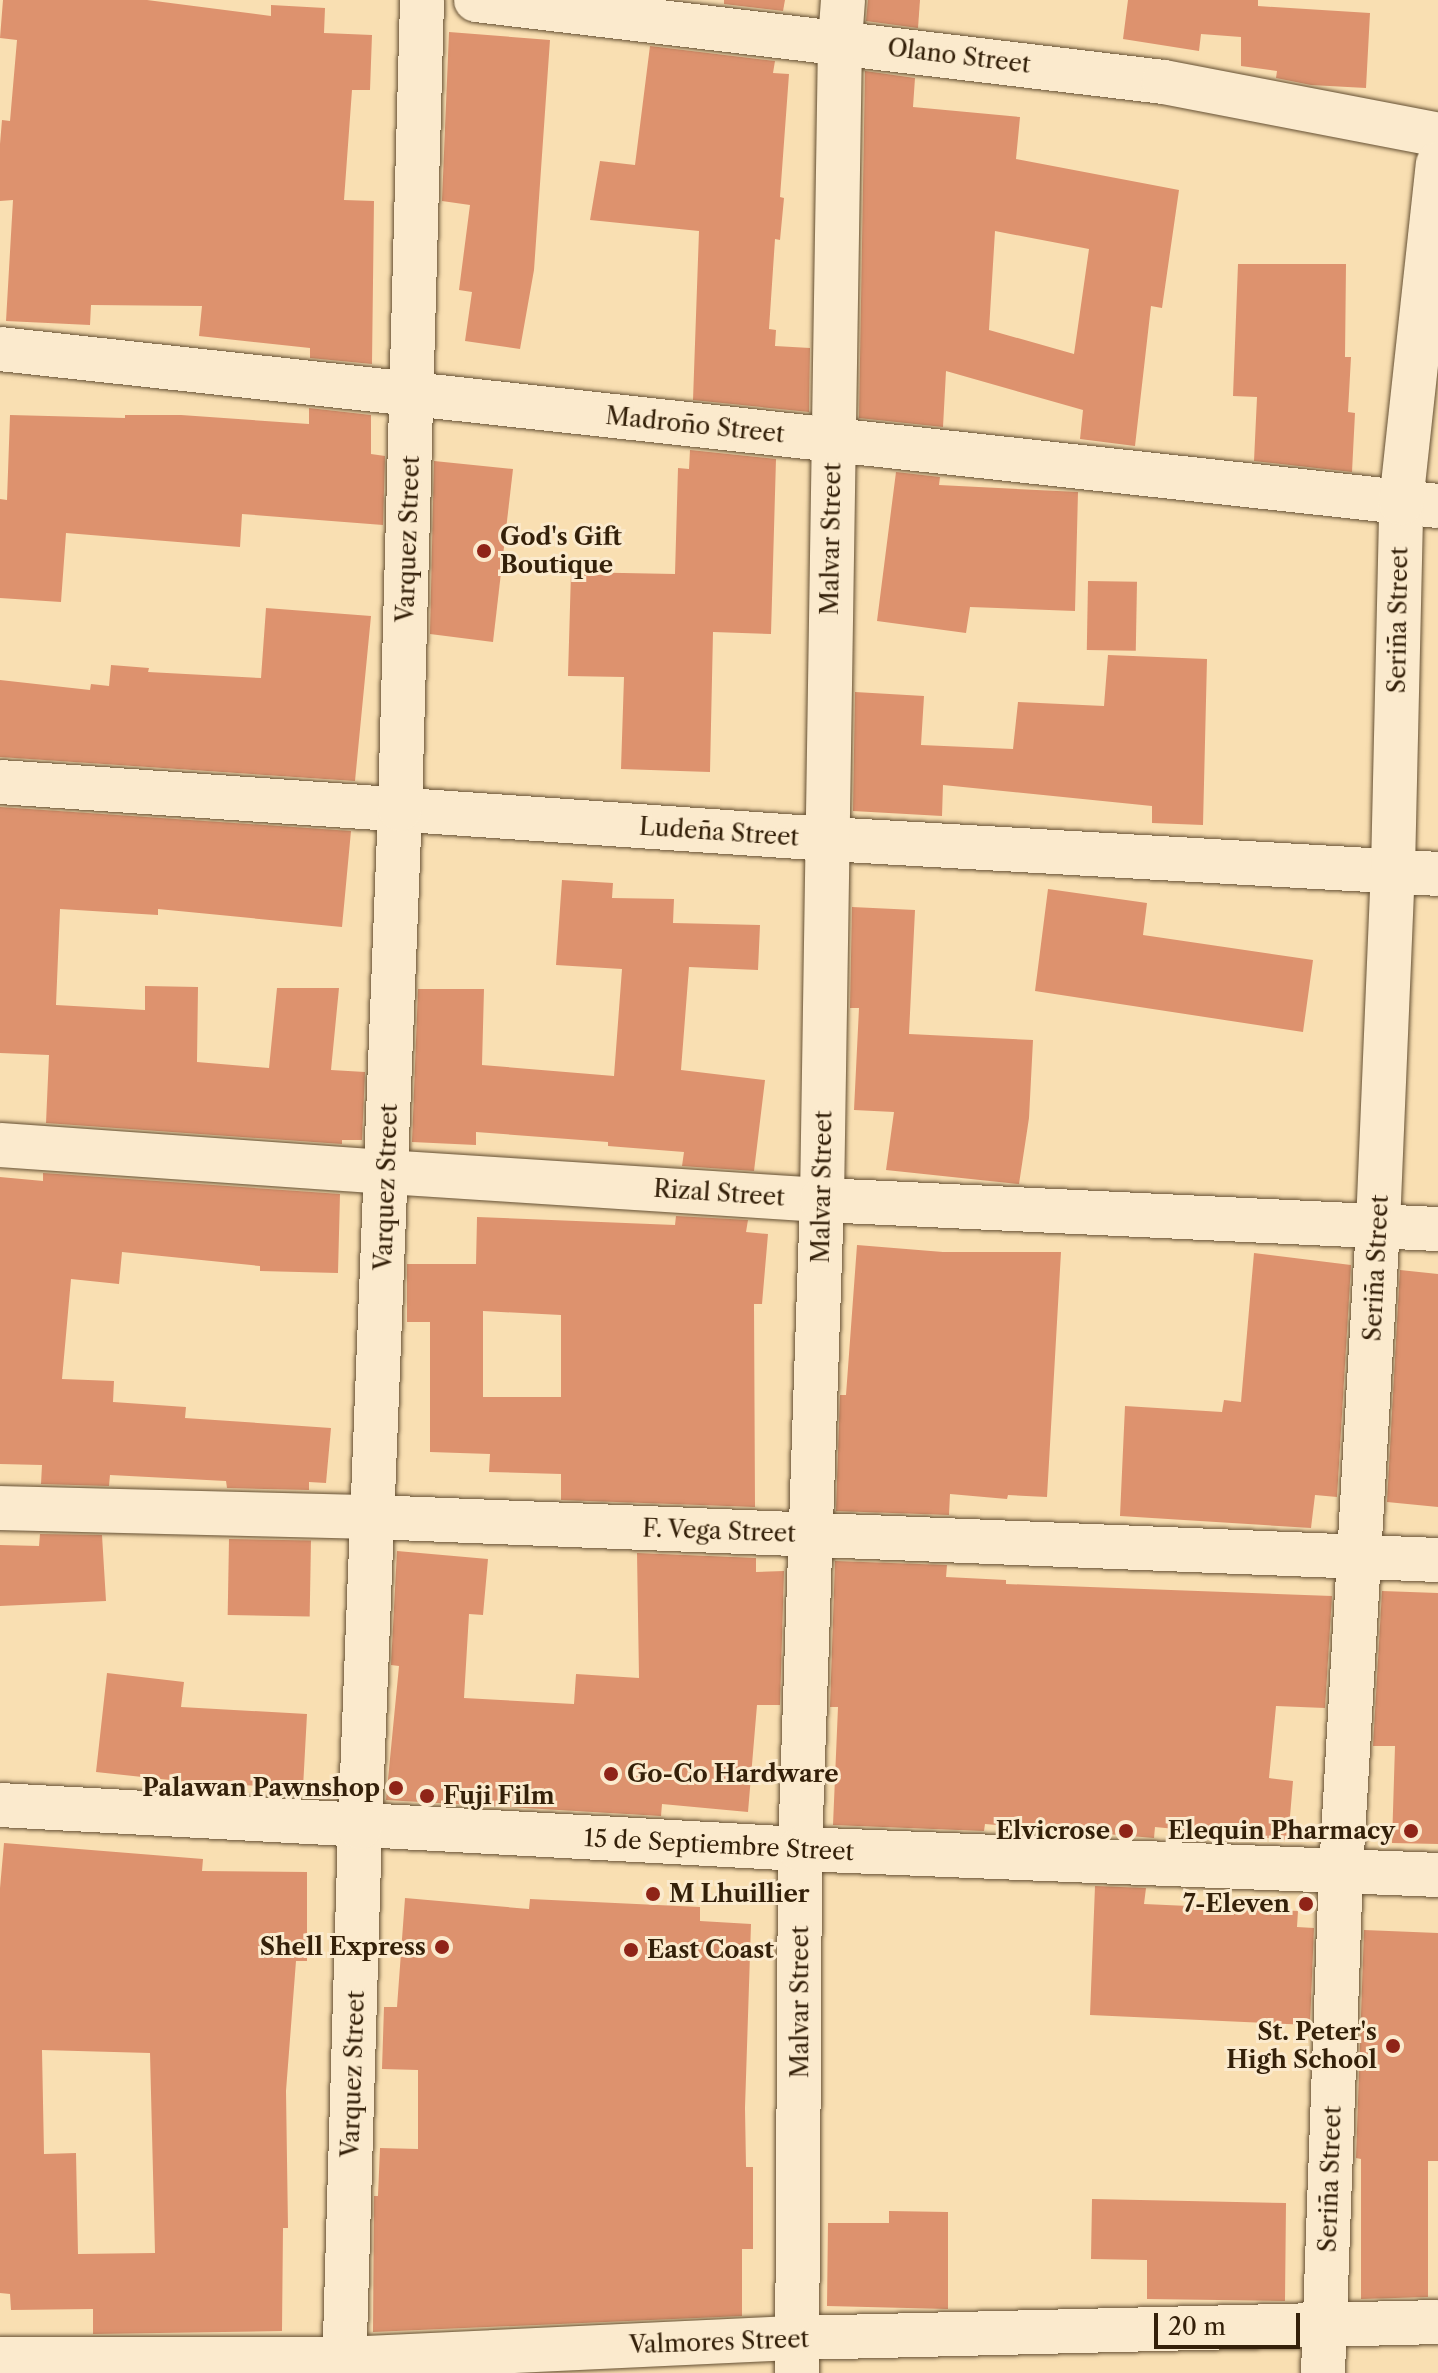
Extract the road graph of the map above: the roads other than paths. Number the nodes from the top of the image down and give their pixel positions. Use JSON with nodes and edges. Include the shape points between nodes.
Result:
{"nodes":[{"id":1,"x":422,"y":0,"type":"edge"},
{"id":2,"x":476,"y":0,"type":"edge"},
{"id":3,"x":841,"y":20,"type":"edge"},
{"id":4,"x":1438,"y":135,"type":"edge"},
{"id":5,"x":1438,"y":164,"type":"edge"},
{"id":6,"x":0,"y":349,"type":"edge"},
{"id":7,"x":412,"y":394,"type":"junction"},
{"id":8,"x":833,"y":441,"type":"junction"},
{"id":9,"x":1419,"y":504,"type":"edge"},
{"id":10,"x":0,"y":782,"type":"edge"},
{"id":11,"x":400,"y":809,"type":"junction"},
{"id":12,"x":828,"y":839,"type":"junction"},
{"id":13,"x":1393,"y":869,"type":"junction"},
{"id":14,"x":1438,"y":874,"type":"edge"},
{"id":15,"x":0,"y":1145,"type":"edge"},
{"id":16,"x":387,"y":1172,"type":"junction"},
{"id":17,"x":822,"y":1200,"type":"junction"},
{"id":18,"x":1378,"y":1225,"type":"junction"},
{"id":19,"x":1438,"y":1229,"type":"edge"},
{"id":20,"x":0,"y":1508,"type":"edge"},
{"id":21,"x":372,"y":1517,"type":"junction"},
{"id":22,"x":811,"y":1535,"type":"junction"},
{"id":23,"x":1360,"y":1557,"type":"junction"},
{"id":24,"x":1438,"y":1560,"type":"edge"},
{"id":25,"x":0,"y":1805,"type":"edge"},
{"id":26,"x":360,"y":1827,"type":"junction"},
{"id":27,"x":800,"y":1849,"type":"junction"},
{"id":28,"x":1341,"y":1871,"type":"junction"},
{"id":29,"x":1438,"y":1875,"type":"edge"},
{"id":30,"x":1438,"y":2322,"type":"edge"},
{"id":31,"x":1325,"y":2326,"type":"junction"},
{"id":32,"x":798,"y":2356,"type":"edge"},
{"id":33,"x":0,"y":2359,"type":"edge"},
{"id":34,"x":345,"y":2366,"type":"edge"},
{"id":35,"x":1323,"y":2373,"type":"edge"}],
"edges":[{"from":1,"to":7,"type":"street","name":"Varquez Street"},
{"from":2,"to":3,"type":"street","name":"Olano Street"},
{"from":3,"to":4,"type":"street","name":"Olano Street"},
{"from":3,"to":8,"type":"street","name":"Malvar Street"},
{"from":5,"to":9,"type":"street","name":"Seriña Street"},
{"from":6,"to":7,"type":"street","name":"Madroño Street"},
{"from":7,"to":8,"type":"street","name":"Madroño Street"},
{"from":7,"to":11,"type":"street","name":"Varquez Street"},
{"from":8,"to":9,"type":"street","name":"Madroño Street"},
{"from":8,"to":12,"type":"street","name":"Malvar Street"},
{"from":9,"to":13,"type":"street","name":"Seriña Street"},
{"from":10,"to":11,"type":"street","name":"Ludeña Street"},
{"from":11,"to":12,"type":"street","name":"Ludeña Street"},
{"from":11,"to":16,"type":"street","name":"Varquez Street"},
{"from":12,"to":13,"type":"street","name":"Ludeña Street"},
{"from":12,"to":17,"type":"street","name":"Malvar Street"},
{"from":13,"to":14,"type":"street","name":"Ludeña Street"},
{"from":13,"to":18,"type":"street","name":"Seriña Street"},
{"from":15,"to":16,"type":"street","name":"Rizal Street"},
{"from":16,"to":17,"type":"street","name":"Rizal Street"},
{"from":16,"to":21,"type":"street","name":"Varquez Street"},
{"from":17,"to":18,"type":"street","name":"Rizal Street"},
{"from":17,"to":22,"type":"street","name":"Malvar Street"},
{"from":18,"to":19,"type":"street","name":"Rizal Street"},
{"from":18,"to":23,"type":"street","name":"Seriña Street"},
{"from":20,"to":21,"type":"street","name":"F. Vega Street"},
{"from":21,"to":22,"type":"street","name":"F. Vega Street"},
{"from":21,"to":26,"type":"street","name":"Varquez Street"},
{"from":22,"to":23,"type":"street","name":"F. Vega Street"},
{"from":22,"to":27,"type":"street","name":"Malvar Street"},
{"from":23,"to":24,"type":"street","name":"F. Vega Street"},
{"from":23,"to":28,"type":"street","name":"Seriña Street"},
{"from":25,"to":26,"type":"street","name":"15 de Septiembre Street"},
{"from":26,"to":27,"type":"street","name":"15 de Septiembre Street"},
{"from":26,"to":34,"type":"street","name":"Varquez Street"},
{"from":27,"to":28,"type":"street","name":"15 de Septiembre Street"},
{"from":27,"to":32,"type":"street","name":"Malvar Street"},
{"from":28,"to":29,"type":"street","name":"15 de Septiembre Street"},
{"from":28,"to":31,"type":"street","name":"Seriña Street"},
{"from":30,"to":31,"type":"street","name":"Valmores Street"},
{"from":31,"to":32,"type":"street","name":"Valmores Street"},
{"from":31,"to":35,"type":"street","name":"Seriña Street"},
{"from":32,"to":34,"type":"street","name":"Valmores Street"},
{"from":33,"to":34,"type":"street","name":"Valmores Street"}]}
